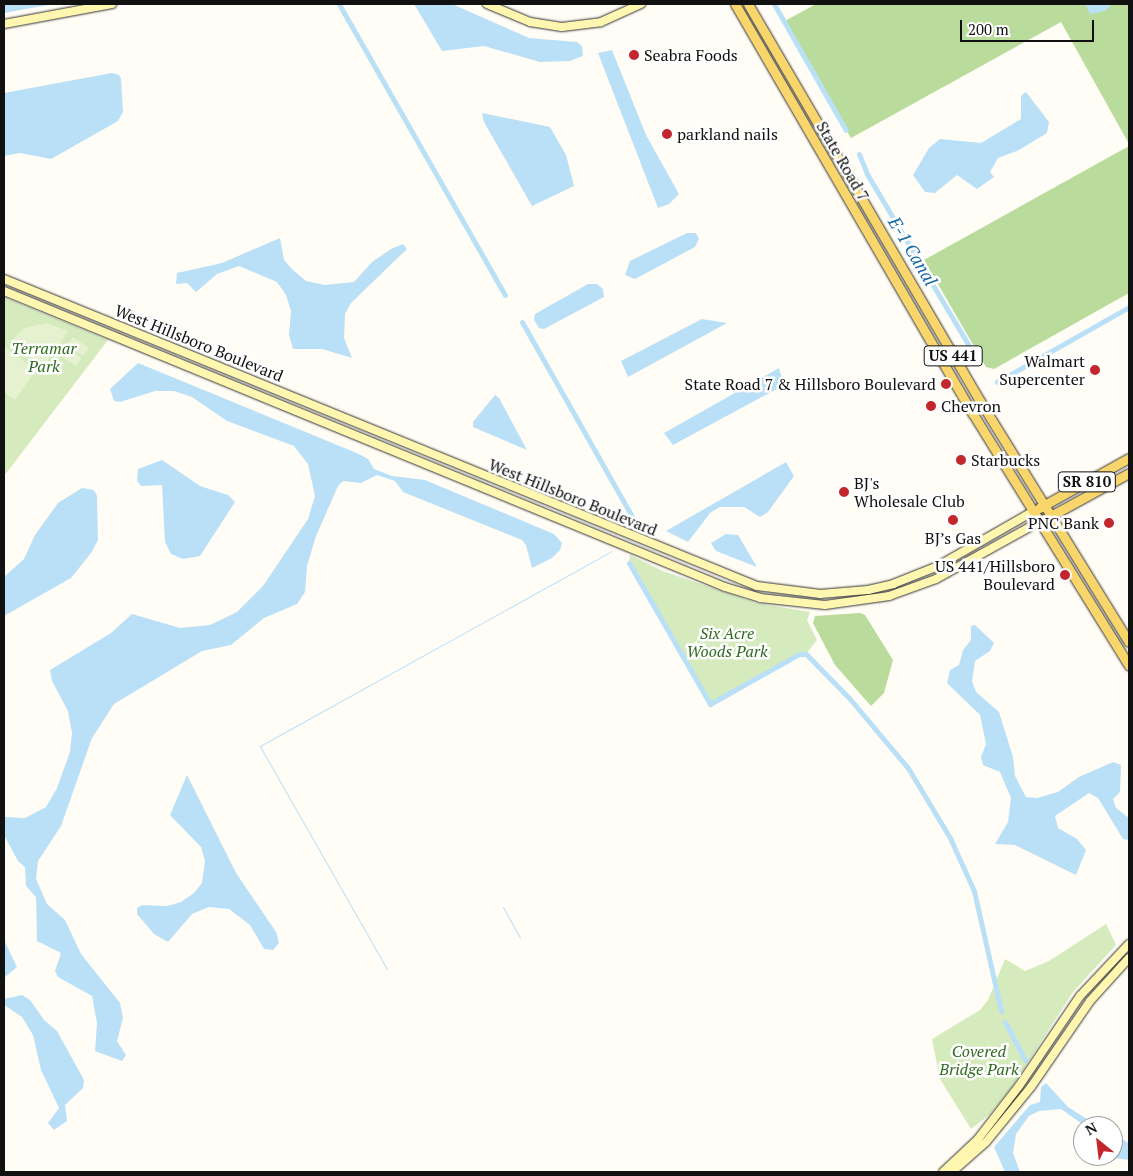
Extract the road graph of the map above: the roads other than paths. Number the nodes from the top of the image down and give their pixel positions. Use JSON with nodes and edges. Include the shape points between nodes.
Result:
{"nodes":[{"id":1,"x":112,"y":4,"type":"edge"},
{"id":2,"x":487,"y":4,"type":"edge"},
{"id":3,"x":640,"y":4,"type":"edge"},
{"id":4,"x":735,"y":4,"type":"edge"},
{"id":5,"x":748,"y":4,"type":"edge"},
{"id":6,"x":4,"y":24,"type":"edge"},
{"id":7,"x":809,"y":133,"type":"junction"},
{"id":8,"x":833,"y":152,"type":"junction"},
{"id":9,"x":823,"y":157,"type":"junction"},
{"id":10,"x":848,"y":176,"type":"junction"},
{"id":11,"x":4,"y":279,"type":"edge"},
{"id":12,"x":4,"y":290,"type":"edge"},
{"id":13,"x":916,"y":318,"type":"junction"},
{"id":14,"x":942,"y":335,"type":"junction"},
{"id":15,"x":1129,"y":458,"type":"edge"},
{"id":16,"x":1129,"y":473,"type":"edge"},
{"id":17,"x":1044,"y":506,"type":"junction"},
{"id":18,"x":1032,"y":512,"type":"junction"},
{"id":19,"x":1050,"y":516,"type":"junction"},
{"id":20,"x":1038,"y":522,"type":"junction"},
{"id":21,"x":868,"y":590,"type":"junction"},
{"id":22,"x":868,"y":601,"type":"junction"},
{"id":23,"x":1129,"y":642,"type":"edge"},
{"id":24,"x":1129,"y":666,"type":"edge"},
{"id":25,"x":1129,"y":944,"type":"edge"},
{"id":26,"x":1129,"y":958,"type":"edge"},
{"id":27,"x":943,"y":1172,"type":"edge"},
{"id":28,"x":952,"y":1172,"type":"edge"}],
"edges":[{"from":1,"to":6,"type":"street"},
{"from":2,"to":3,"type":"street","via":[[530,22],[562,26],[601,22]]},
{"from":4,"to":7,"type":"main road","name":"State Road 7","number":"US 441"},
{"from":5,"to":8,"type":"main road","name":"State Road 7","number":"US 441"},
{"from":7,"to":8,"type":"main road"},
{"from":7,"to":9,"type":"main road","name":"State Road 7","number":"US 441"},
{"from":8,"to":10,"type":"main road","name":"State Road 7","number":"US 441"},
{"from":9,"to":10,"type":"main road","via":[[833,160]]},
{"from":9,"to":13,"type":"main road","name":"State Road 7","number":"US 441"},
{"from":10,"to":14,"type":"main road","name":"State Road 7","number":"US 441"},
{"from":11,"to":21,"type":"street","name":"West Hillsboro Boulevard","via":[[740,581],[803,594]]},
{"from":12,"to":22,"type":"street","name":"West Hillsboro Boulevard","via":[[725,587],[789,603],[825,605]]},
{"from":13,"to":14,"type":"main road","via":[[928,322]]},
{"from":13,"to":18,"type":"main road","name":"State Road 7","number":"US 441"},
{"from":14,"to":17,"type":"main road","name":"State Road 7","number":"US 441"},
{"from":15,"to":17,"type":"main road","name":"West Hillsboro Boulevard","number":"SR 810"},
{"from":16,"to":19,"type":"main road","name":"West Hillsboro Boulevard","number":"SR 810"},
{"from":17,"to":18,"type":"main road","name":"West Hillsboro Boulevard","number":"SR 810"},
{"from":17,"to":19,"type":"main road","name":"State Road 7","number":"US 441"},
{"from":18,"to":20,"type":"main road","name":"State Road 7","number":"US 441"},
{"from":18,"to":21,"type":"street","name":"West Hillsboro Boulevard","via":[[928,571]]},
{"from":19,"to":20,"type":"main road","name":"West Hillsboro Boulevard","number":"SR 810"},
{"from":19,"to":23,"type":"main road","name":"State Road 7","number":"US 441"},
{"from":20,"to":22,"type":"street","name":"West Hillsboro Boulevard","via":[[936,579]]},
{"from":20,"to":24,"type":"main road","name":"State Road 7","number":"US 441"},
{"from":21,"to":22,"type":"street"},
{"from":25,"to":27,"type":"street","via":[[1080,996],[1019,1086],[978,1139]]},
{"from":26,"to":28,"type":"street","via":[[1085,1007],[1004,1120],[976,1152]]}]}
